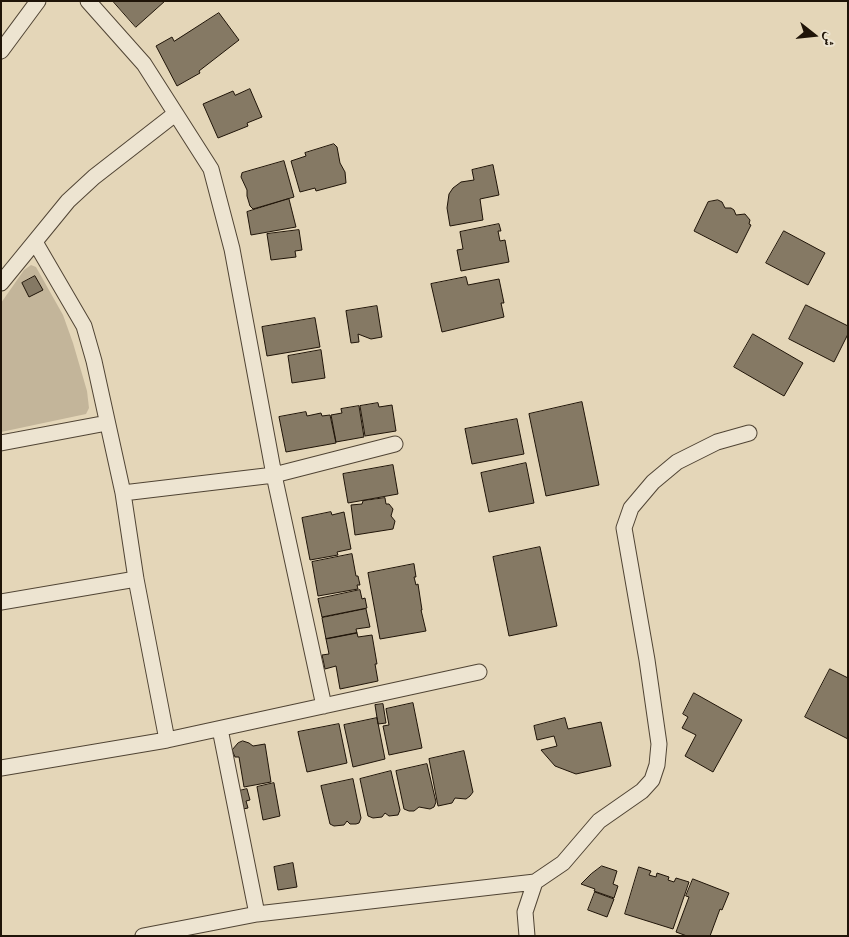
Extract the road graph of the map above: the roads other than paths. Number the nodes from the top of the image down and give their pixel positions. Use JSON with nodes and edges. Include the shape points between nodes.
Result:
{"nodes":[{"id":1,"x":38,"y":1,"type":"edge"},
{"id":2,"x":88,"y":1,"type":"edge"},
{"id":3,"x":1,"y":51,"type":"edge"},
{"id":4,"x":175,"y":114,"type":"junction"},
{"id":5,"x":35,"y":242,"type":"junction"},
{"id":6,"x":1,"y":283,"type":"edge"},
{"id":7,"x":107,"y":423,"type":"junction"},
{"id":8,"x":750,"y":433,"type":"dead end"},
{"id":9,"x":1,"y":443,"type":"edge"},
{"id":10,"x":395,"y":444,"type":"dead end"},
{"id":11,"x":274,"y":475,"type":"junction"},
{"id":12,"x":123,"y":493,"type":"junction"},
{"id":13,"x":136,"y":579,"type":"junction"},
{"id":14,"x":1,"y":602,"type":"edge"},
{"id":15,"x":479,"y":672,"type":"dead end"},
{"id":16,"x":324,"y":706,"type":"junction"},
{"id":17,"x":220,"y":729,"type":"junction"},
{"id":18,"x":167,"y":740,"type":"junction"},
{"id":19,"x":1,"y":768,"type":"edge"},
{"id":20,"x":535,"y":882,"type":"junction"},
{"id":21,"x":257,"y":914,"type":"junction"},
{"id":22,"x":142,"y":936,"type":"edge"},
{"id":23,"x":527,"y":936,"type":"edge"}],
"edges":[{"from":1,"to":3,"type":"street"},
{"from":2,"to":4,"type":"street","via":[[144,64]]},
{"from":4,"to":5,"type":"street","via":[[81,189]]},
{"from":4,"to":11,"type":"street","via":[[211,169],[232,249]]},
{"from":5,"to":6,"type":"street"},
{"from":5,"to":7,"type":"street","via":[[84,326]]},
{"from":7,"to":9,"type":"street"},
{"from":7,"to":12,"type":"street"},
{"from":8,"to":20,"type":"street","via":[[717,442],[677,462],[653,482],[631,508],[624,528],[647,660],[659,744],[658,765],[652,780],[642,791],[598,821],[563,863]]},
{"from":10,"to":11,"type":"street"},
{"from":11,"to":12,"type":"street"},
{"from":11,"to":16,"type":"street"},
{"from":12,"to":13,"type":"street"},
{"from":13,"to":14,"type":"street"},
{"from":13,"to":18,"type":"street"},
{"from":15,"to":16,"type":"street"},
{"from":16,"to":17,"type":"street"},
{"from":17,"to":18,"type":"street"},
{"from":17,"to":21,"type":"street"},
{"from":18,"to":19,"type":"street"},
{"from":20,"to":21,"type":"street"},
{"from":20,"to":23,"type":"street","via":[[525,912]]},
{"from":21,"to":22,"type":"street"}]}
